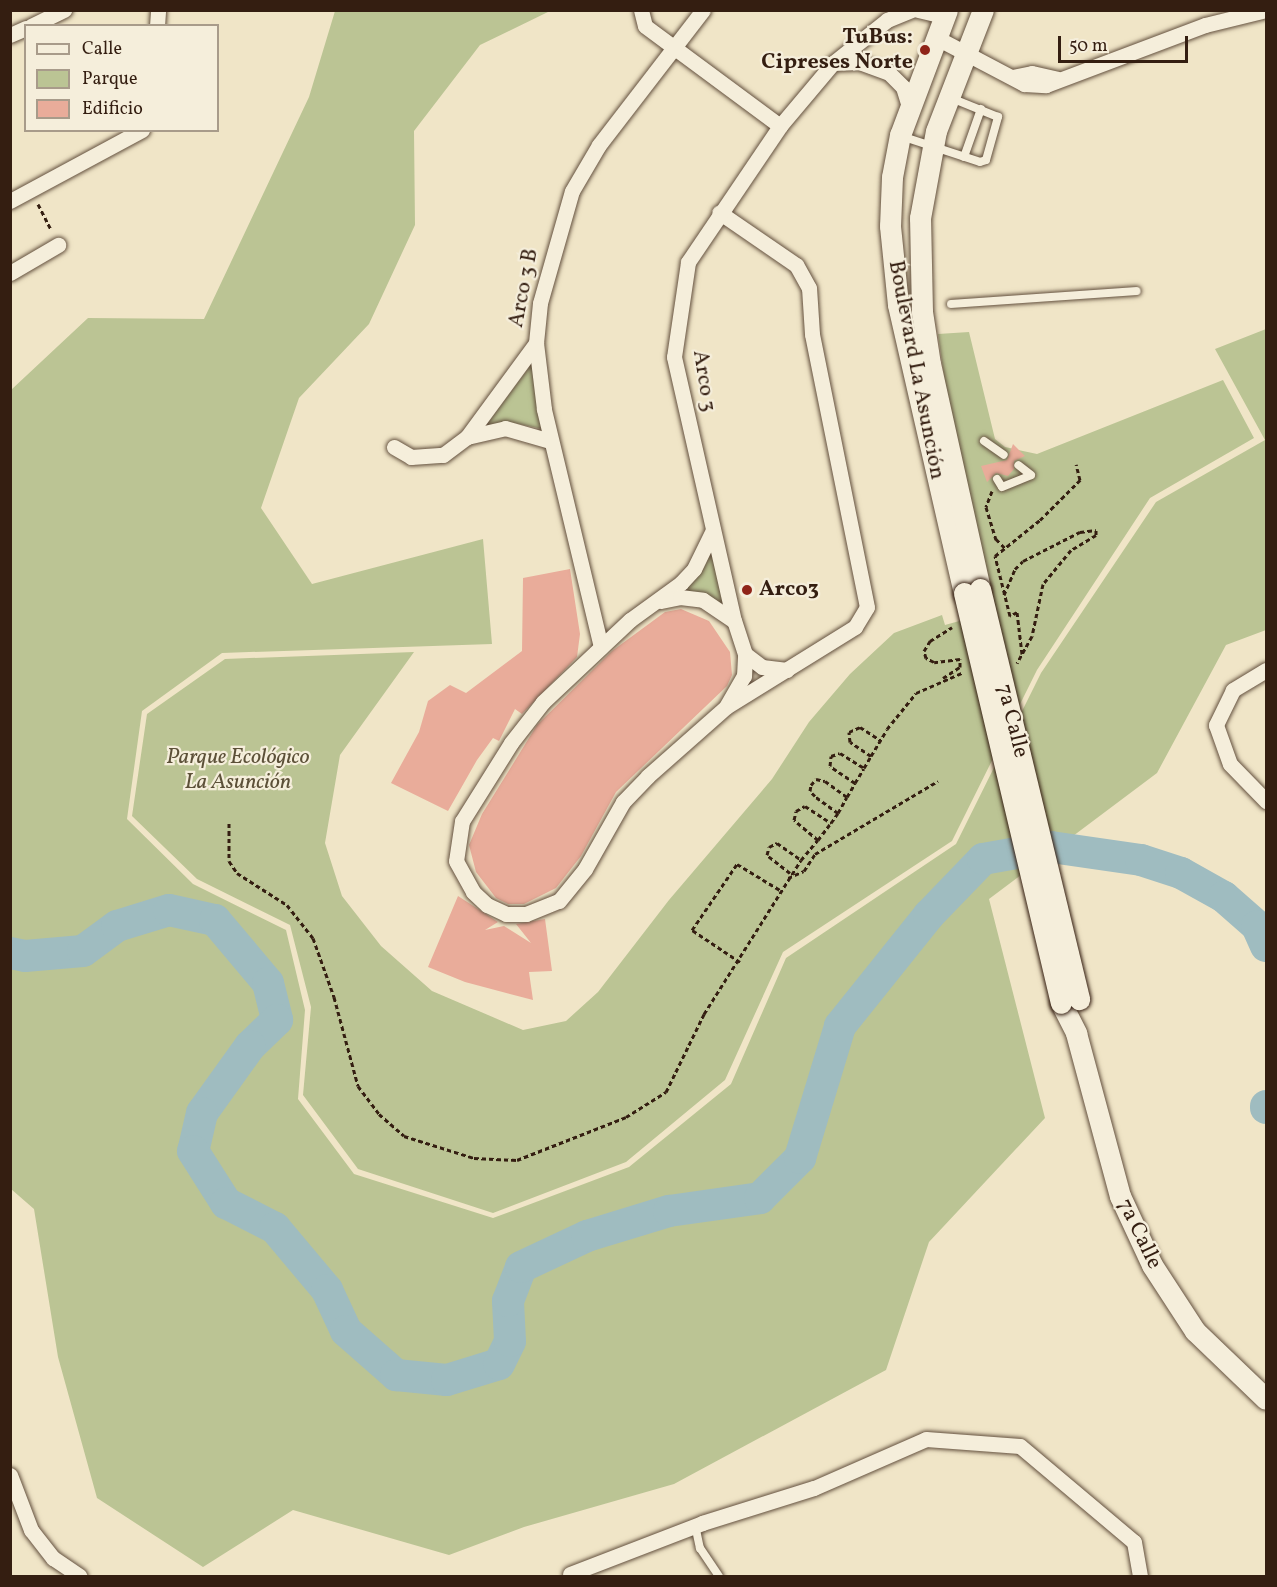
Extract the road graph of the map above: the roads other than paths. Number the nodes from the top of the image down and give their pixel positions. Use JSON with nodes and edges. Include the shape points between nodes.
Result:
{"nodes":[{"id":1,"x":64,"y":10,"type":"edge"},
{"id":2,"x":641,"y":10,"type":"edge"},
{"id":3,"x":703,"y":10,"type":"edge"},
{"id":4,"x":912,"y":10,"type":"edge"},
{"id":5,"x":918,"y":10,"type":"edge"},
{"id":6,"x":983,"y":10,"type":"edge"},
{"id":7,"x":1266,"y":10,"type":"edge"},
{"id":8,"x":945,"y":13,"type":"edge"},
{"id":9,"x":35,"y":24,"type":"edge"},
{"id":10,"x":24,"y":29,"type":"edge"},
{"id":11,"x":10,"y":35,"type":"edge"},
{"id":12,"x":934,"y":37,"type":"junction"},
{"id":13,"x":675,"y":47,"type":"junction"},
{"id":14,"x":964,"y":55,"type":"junction"},
{"id":15,"x":833,"y":63,"type":"junction"},
{"id":16,"x":948,"y":97,"type":"junction"},
{"id":17,"x":909,"y":107,"type":"junction"},
{"id":18,"x":981,"y":109,"type":"junction"},
{"id":19,"x":780,"y":126,"type":"junction"},
{"id":20,"x":138,"y":132,"type":"edge"},
{"id":21,"x":900,"y":135,"type":"junction"},
{"id":22,"x":932,"y":147,"type":"junction"},
{"id":23,"x":964,"y":157,"type":"junction"},
{"id":24,"x":892,"y":177,"type":"junction"},
{"id":25,"x":10,"y":201,"type":"edge"},
{"id":26,"x":719,"y":212,"type":"junction"},
{"id":27,"x":920,"y":218,"type":"junction"},
{"id":28,"x":58,"y":245,"type":"road end"},
{"id":29,"x":10,"y":273,"type":"edge"},
{"id":30,"x":1137,"y":291,"type":"dead end"},
{"id":31,"x":951,"y":304,"type":"dead end"},
{"id":32,"x":536,"y":343,"type":"junction"},
{"id":33,"x":941,"y":408,"type":"joint"},
{"id":34,"x":467,"y":437,"type":"junction"},
{"id":35,"x":550,"y":441,"type":"junction"},
{"id":36,"x":984,"y":441,"type":"dead end"},
{"id":37,"x":394,"y":447,"type":"dead end"},
{"id":38,"x":1004,"y":455,"type":"dead end"},
{"id":39,"x":1018,"y":465,"type":"dead end"},
{"id":40,"x":999,"y":483,"type":"road end"},
{"id":41,"x":713,"y":530,"type":"junction"},
{"id":42,"x":972,"y":591,"type":"junction"},
{"id":43,"x":656,"y":602,"type":"junction"},
{"id":44,"x":734,"y":621,"type":"junction"},
{"id":45,"x":601,"y":647,"type":"junction"},
{"id":46,"x":745,"y":654,"type":"junction"},
{"id":47,"x":787,"y":670,"type":"junction"},
{"id":48,"x":1266,"y":670,"type":"edge"},
{"id":49,"x":726,"y":707,"type":"junction"},
{"id":50,"x":1266,"y":801,"type":"edge"},
{"id":51,"x":1266,"y":1399,"type":"edge"},
{"id":52,"x":10,"y":1475,"type":"edge"},
{"id":53,"x":695,"y":1525,"type":"junction"},
{"id":54,"x":570,"y":1574,"type":"dead end"},
{"id":55,"x":80,"y":1576,"type":"edge"},
{"id":56,"x":719,"y":1576,"type":"edge"},
{"id":57,"x":1140,"y":1576,"type":"edge"}],
"edges":[{"from":1,"to":9,"type":"street"},
{"from":2,"to":13,"type":"street","via":[[645,26]]},
{"from":3,"to":13,"type":"street","name":"Arco 3 B"},
{"from":4,"to":15,"type":"street","name":"Arco 3","via":[[887,20]]},
{"from":5,"to":8,"type":"street"},
{"from":6,"to":14,"type":"main road","name":"Boulevard La Asunción"},
{"from":7,"to":14,"type":"street","via":[[1205,25],[1094,69],[1057,79],[1024,73],[1012,77]]},
{"from":8,"to":12,"type":"main road","name":"Boulevard La Asunción"},
{"from":10,"to":11,"type":"street"},
{"from":12,"to":14,"type":"street"},
{"from":12,"to":17,"type":"main road","name":"Boulevard La Asunción"},
{"from":13,"to":19,"type":"street"},
{"from":13,"to":32,"type":"street","name":"Arco 3 B","via":[[599,145],[572,191],[540,303]]},
{"from":14,"to":16,"type":"main road","name":"Boulevard La Asunción"},
{"from":15,"to":17,"type":"street","via":[[859,63],[889,73],[903,87]]},
{"from":15,"to":19,"type":"street","name":"Arco 3"},
{"from":16,"to":18,"type":"lane"},
{"from":16,"to":22,"type":"main road","name":"Boulevard La Asunción"},
{"from":17,"to":21,"type":"main road","name":"Boulevard La Asunción"},
{"from":18,"to":23,"type":"lane"},
{"from":18,"to":23,"type":"lane","via":[[995,114],[999,121],[986,160]]},
{"from":19,"to":26,"type":"street","name":"Arco 3"},
{"from":20,"to":25,"type":"street"},
{"from":21,"to":22,"type":"lane"},
{"from":21,"to":24,"type":"main road","name":"Boulevard La Asunción"},
{"from":22,"to":23,"type":"lane"},
{"from":22,"to":27,"type":"main road","name":"Boulevard La Asunción"},
{"from":24,"to":27,"type":"main road"},
{"from":24,"to":42,"type":"main road","name":"Boulevard La Asunción","via":[[890,226],[898,305]]},
{"from":26,"to":41,"type":"street","name":"Arco 3","via":[[688,262],[674,357]]},
{"from":26,"to":47,"type":"street","via":[[796,265],[809,288],[812,334],[867,607],[855,627]]},
{"from":27,"to":33,"type":"main road","name":"Boulevard La Asunción","via":[[922,312]]},
{"from":28,"to":29,"type":"street"},
{"from":30,"to":31,"type":"lane"},
{"from":32,"to":34,"type":"street"},
{"from":32,"to":35,"type":"street","name":"Arco 3 B"},
{"from":33,"to":42,"type":"main road","name":"7a Calle"},
{"from":34,"to":35,"type":"street","via":[[505,428]]},
{"from":34,"to":37,"type":"street","via":[[442,455],[427,459],[411,457]]},
{"from":35,"to":45,"type":"street","name":"Arco 3 B"},
{"from":36,"to":38,"type":"lane"},
{"from":39,"to":40,"type":"lane","via":[[1031,475]]},
{"from":41,"to":43,"type":"street","via":[[694,570]]},
{"from":41,"to":44,"type":"street","name":"Arco 3"},
{"from":42,"to":51,"type":"main road","name":"7a Calle","bridge":true,"via":[[1076,1033],[1120,1196],[1152,1265],[1195,1331]]},
{"from":43,"to":44,"type":"street","via":[[680,597],[703,600]]},
{"from":43,"to":45,"type":"street"},
{"from":44,"to":46,"type":"street","name":"Arco 3"},
{"from":45,"to":49,"type":"street","via":[[529,718],[462,821],[456,848],[463,878],[488,905],[506,914],[544,910],[559,901],[585,869],[623,802]]},
{"from":46,"to":47,"type":"street","via":[[762,667]]},
{"from":46,"to":49,"type":"street","name":"Arco 3","via":[[744,676]]},
{"from":47,"to":49,"type":"street"},
{"from":48,"to":50,"type":"street","via":[[1233,690],[1215,724],[1230,764]]},
{"from":52,"to":55,"type":"street","via":[[31,1530],[53,1558]]},
{"from":53,"to":54,"type":"street"},
{"from":53,"to":56,"type":"lane","via":[[700,1548]]},
{"from":53,"to":57,"type":"street","via":[[814,1488],[926,1439],[1020,1446],[1134,1542]]}]}
